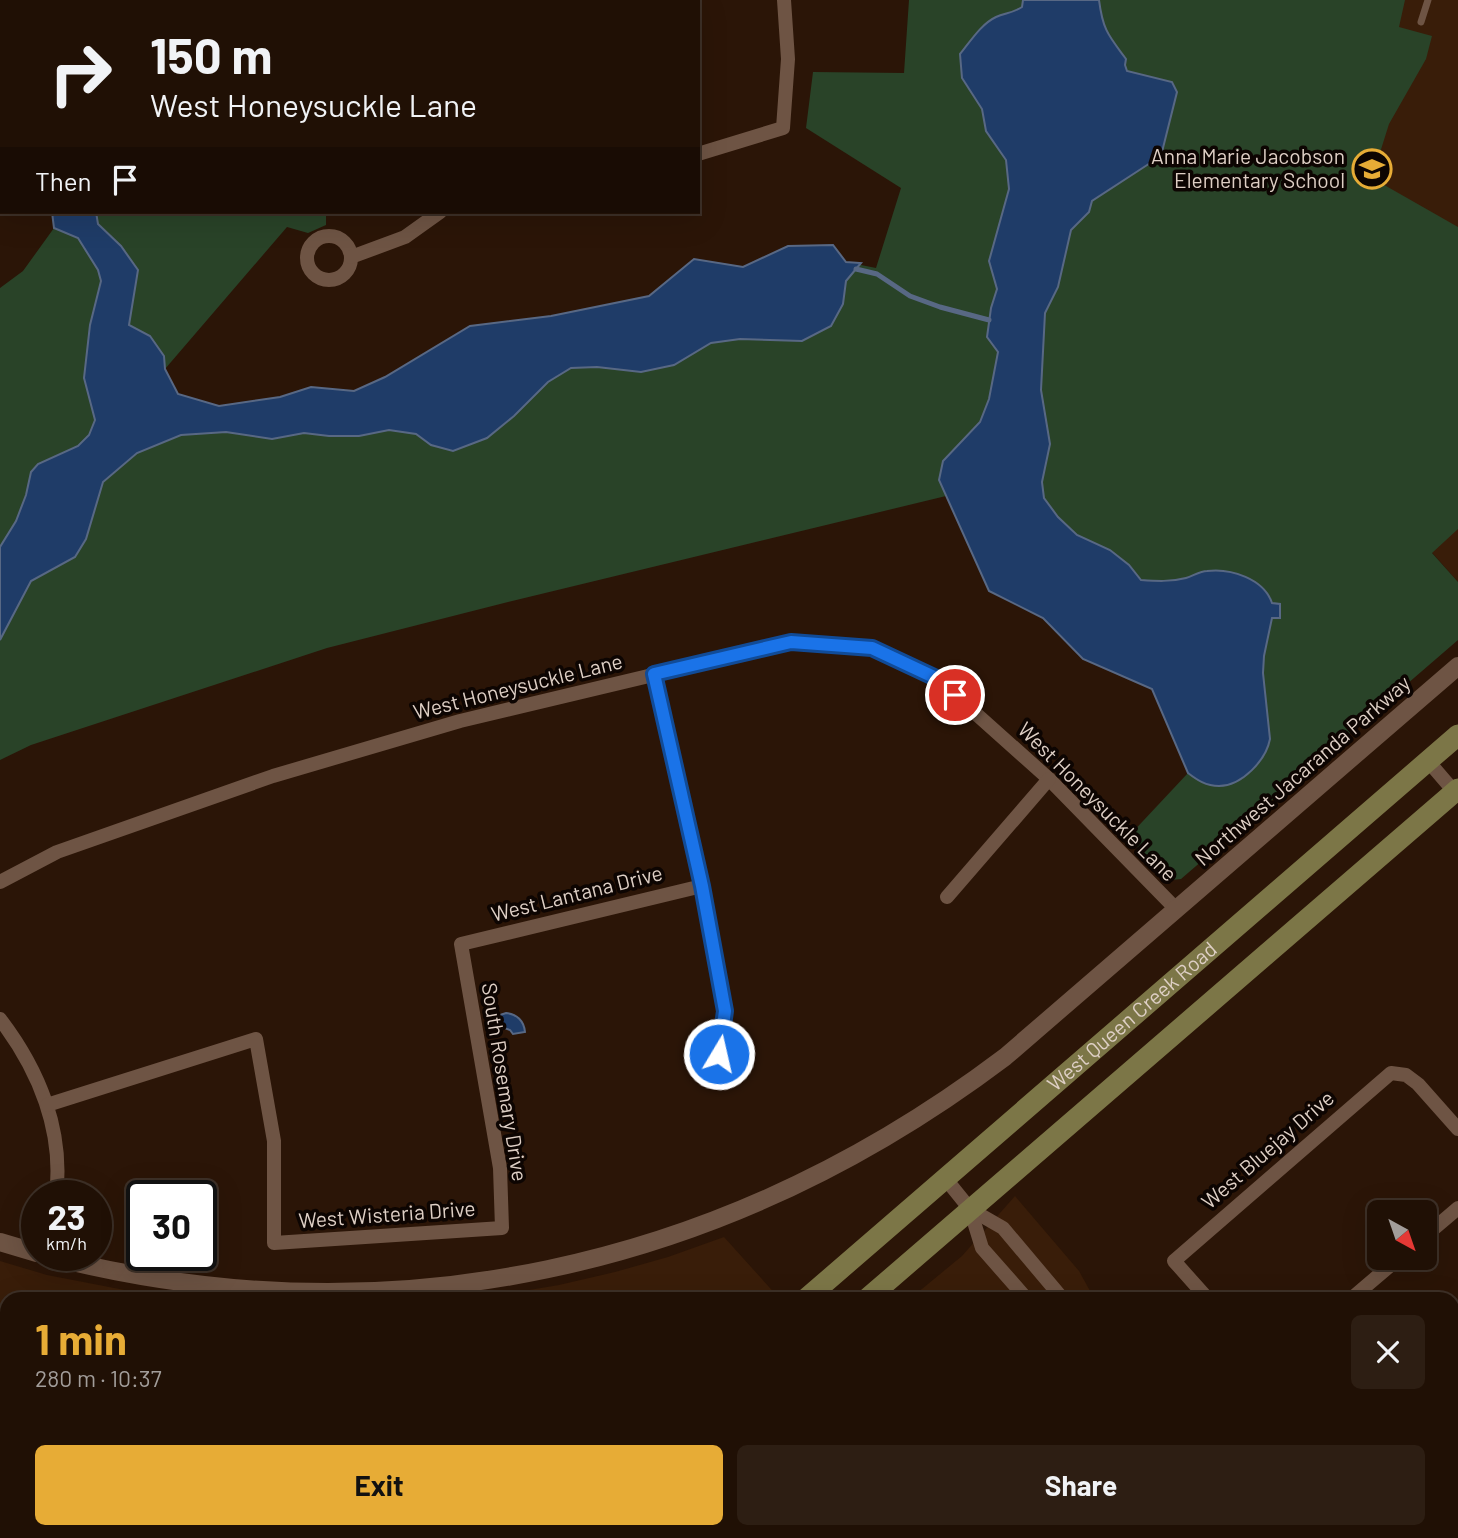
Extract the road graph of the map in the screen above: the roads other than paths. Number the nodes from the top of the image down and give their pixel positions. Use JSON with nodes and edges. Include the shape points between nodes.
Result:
{"nodes":[{"id":1,"x":784,"y":0,"type":"edge"},
{"id":2,"x":1427,"y":0,"type":"edge"},
{"id":3,"x":1421,"y":22,"type":"dead end"},
{"id":4,"x":700,"y":153,"type":"edge"},
{"id":5,"x":437,"y":214,"type":"edge"},
{"id":6,"x":351,"y":257,"type":"dead end"},
{"id":7,"x":1458,"y":666,"type":"edge"},
{"id":8,"x":654,"y":674,"type":"junction"},
{"id":9,"x":1458,"y":735,"type":"edge"},
{"id":10,"x":1428,"y":761,"type":"junction"},
{"id":11,"x":1049,"y":779,"type":"junction"},
{"id":12,"x":1457,"y":792,"type":"edge"},
{"id":13,"x":0,"y":882,"type":"edge"},
{"id":14,"x":702,"y":886,"type":"junction"},
{"id":15,"x":947,"y":897,"type":"dead end"},
{"id":16,"x":1177,"y":910,"type":"junction"},
{"id":17,"x":461,"y":944,"type":"joint"},
{"id":18,"x":0,"y":1019,"type":"edge"},
{"id":19,"x":719,"y":1054,"type":"dead end"},
{"id":20,"x":47,"y":1105,"type":"junction"},
{"id":21,"x":1458,"y":1129,"type":"edge"},
{"id":22,"x":945,"y":1178,"type":"junction"},
{"id":23,"x":57,"y":1180,"type":"edge"},
{"id":24,"x":1458,"y":1208,"type":"edge"},
{"id":25,"x":970,"y":1209,"type":"junction"},
{"id":26,"x":1437,"y":1226,"type":"edge"},
{"id":27,"x":502,"y":1228,"type":"joint"},
{"id":28,"x":0,"y":1242,"type":"edge"},
{"id":29,"x":21,"y":1248,"type":"edge"},
{"id":30,"x":1385,"y":1270,"type":"edge"},
{"id":31,"x":112,"y":1271,"type":"edge"},
{"id":32,"x":814,"y":1292,"type":"edge"},
{"id":33,"x":875,"y":1292,"type":"edge"},
{"id":34,"x":1021,"y":1292,"type":"edge"},
{"id":35,"x":1057,"y":1292,"type":"edge"},
{"id":36,"x":1202,"y":1292,"type":"edge"},
{"id":37,"x":1359,"y":1292,"type":"edge"}],
"edges":[{"from":1,"to":4,"type":"street","via":[[788,59],[783,128]]},
{"from":2,"to":3,"type":"lane"},
{"from":5,"to":6,"type":"street","via":[[405,237]]},
{"from":7,"to":16,"type":"street","name":"Northwest Jacaranda Parkway"},
{"from":8,"to":11,"type":"street","name":"West Honeysuckle Lane","via":[[791,642],[872,648],[936,678]]},
{"from":8,"to":13,"type":"street","name":"West Honeysuckle Lane","via":[[460,721],[272,776],[57,852]]},
{"from":8,"to":14,"type":"street"},
{"from":9,"to":10,"type":"main road","name":"West Queen Creek Road"},
{"from":10,"to":12,"type":"street"},
{"from":10,"to":22,"type":"main road","name":"West Queen Creek Road"},
{"from":11,"to":15,"type":"street"},
{"from":11,"to":16,"type":"street","name":"West Honeysuckle Lane"},
{"from":12,"to":25,"type":"main road","name":"West Queen Creek Road"},
{"from":14,"to":17,"type":"street","name":"West Lantana Drive"},
{"from":14,"to":19,"type":"street","via":[[725,1011]]},
{"from":16,"to":31,"type":"street","name":"Northwest Jacaranda Parkway","via":[[1032,1036],[919,1118],[768,1199],[653,1243],[508,1277],[374,1291],[221,1287]]},
{"from":17,"to":27,"type":"street","name":"South Rosemary Drive","via":[[500,1168]]},
{"from":18,"to":20,"type":"street","via":[[29,1064]]},
{"from":20,"to":23,"type":"street","via":[[58,1152]]},
{"from":20,"to":27,"type":"street","name":"West Wisteria Drive","via":[[256,1039],[274,1141],[274,1243]]},
{"from":21,"to":36,"type":"street","name":"West Bluejay Drive","via":[[1418,1084],[1406,1075],[1391,1073],[1174,1261]]},
{"from":22,"to":25,"type":"street"},
{"from":22,"to":32,"type":"main road","name":"West Queen Creek Road"},
{"from":24,"to":26,"type":"street"},
{"from":25,"to":33,"type":"main road","name":"West Queen Creek Road"},
{"from":25,"to":34,"type":"street","via":[[982,1248]]},
{"from":25,"to":35,"type":"street","via":[[1003,1228]]},
{"from":28,"to":29,"type":"street"},
{"from":30,"to":37,"type":"street"}]}
